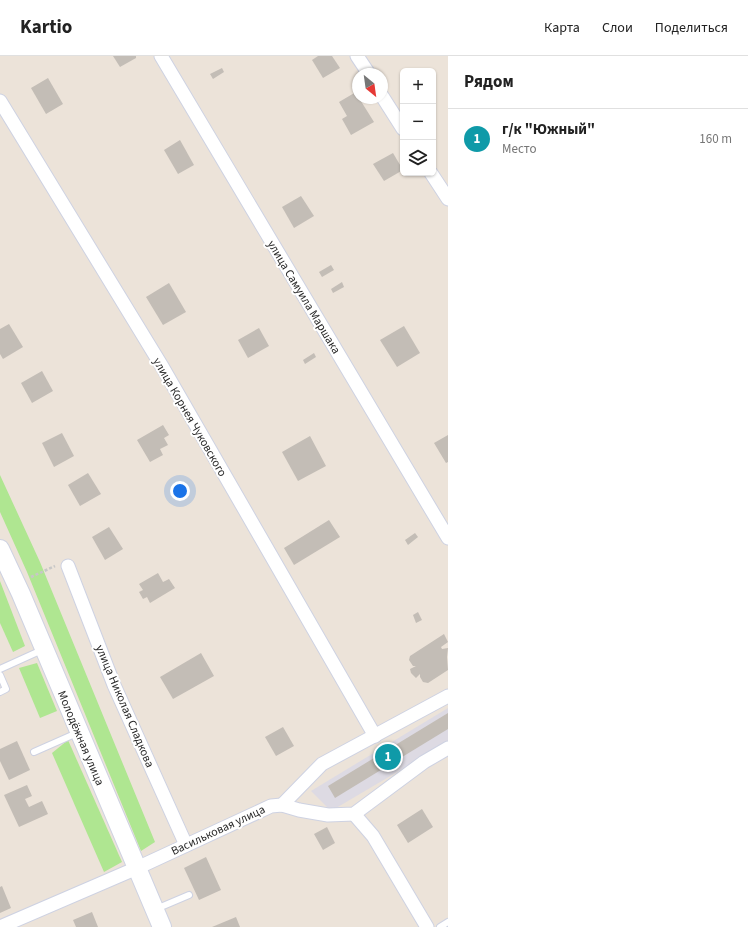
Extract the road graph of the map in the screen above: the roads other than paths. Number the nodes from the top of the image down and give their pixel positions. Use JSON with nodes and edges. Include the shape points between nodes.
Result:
{"nodes":[{"id":1,"x":161,"y":56,"type":"edge"},
{"id":2,"x":358,"y":56,"type":"edge"},
{"id":3,"x":365,"y":68,"type":"edge"},
{"id":4,"x":0,"y":101,"type":"edge"},
{"id":5,"x":387,"y":104,"type":"edge"},
{"id":6,"x":400,"y":124,"type":"edge"},
{"id":7,"x":433,"y":176,"type":"edge"},
{"id":8,"x":448,"y":199,"type":"edge"},
{"id":9,"x":448,"y":538,"type":"edge"},
{"id":10,"x":0,"y":549,"type":"edge"},
{"id":11,"x":62,"y":566,"type":"road end"},
{"id":12,"x":44,"y":649,"type":"junction"},
{"id":13,"x":0,"y":669,"type":"edge"},
{"id":14,"x":0,"y":675,"type":"edge"},
{"id":15,"x":0,"y":692,"type":"edge"},
{"id":16,"x":448,"y":696,"type":"edge"},
{"id":17,"x":78,"y":732,"type":"junction"},
{"id":18,"x":375,"y":736,"type":"junction"},
{"id":19,"x":448,"y":748,"type":"edge"},
{"id":20,"x":34,"y":752,"type":"dead end"},
{"id":21,"x":282,"y":805,"type":"junction"},
{"id":22,"x":354,"y":814,"type":"junction"},
{"id":23,"x":186,"y":845,"type":"junction"},
{"id":24,"x":137,"y":868,"type":"junction"},
{"id":25,"x":189,"y":895,"type":"dead end"},
{"id":26,"x":155,"y":910,"type":"junction"},
{"id":27,"x":448,"y":922,"type":"edge"},
{"id":28,"x":0,"y":927,"type":"edge"},
{"id":29,"x":162,"y":927,"type":"edge"},
{"id":30,"x":428,"y":927,"type":"edge"},
{"id":31,"x":440,"y":927,"type":"edge"}],
"edges":[{"from":1,"to":9,"type":"street","name":"улица Самуила Маршака"},
{"from":2,"to":3,"type":"street"},
{"from":4,"to":18,"type":"street","name":"улица Корнея Чуковского","via":[[163,368]]},
{"from":5,"to":6,"type":"street"},
{"from":7,"to":8,"type":"street"},
{"from":10,"to":12,"type":"street","name":"Молодёжная улица"},
{"from":11,"to":23,"type":"street","name":"улица Николая Сладкова"},
{"from":12,"to":13,"type":"lane"},
{"from":12,"to":17,"type":"street","name":"Молодёжная улица"},
{"from":14,"to":15,"type":"lane","via":[[6,689]]},
{"from":16,"to":18,"type":"street"},
{"from":17,"to":20,"type":"lane"},
{"from":17,"to":24,"type":"street","name":"Молодёжная улица"},
{"from":18,"to":21,"type":"street","via":[[322,764]]},
{"from":19,"to":22,"type":"street","via":[[424,762]]},
{"from":21,"to":22,"type":"street","name":"Васильковая улица","via":[[328,815]]},
{"from":21,"to":23,"type":"street","name":"Васильковая улица","via":[[271,806]]},
{"from":22,"to":30,"type":"street","via":[[373,836]]},
{"from":23,"to":24,"type":"street","name":"Васильковая улица"},
{"from":24,"to":26,"type":"street","name":"Молодёжная улица"},
{"from":24,"to":28,"type":"street","name":"Васильковая улица"},
{"from":25,"to":26,"type":"lane"},
{"from":26,"to":29,"type":"street","name":"Молодёжная улица"},
{"from":27,"to":31,"type":"lane"}]}
